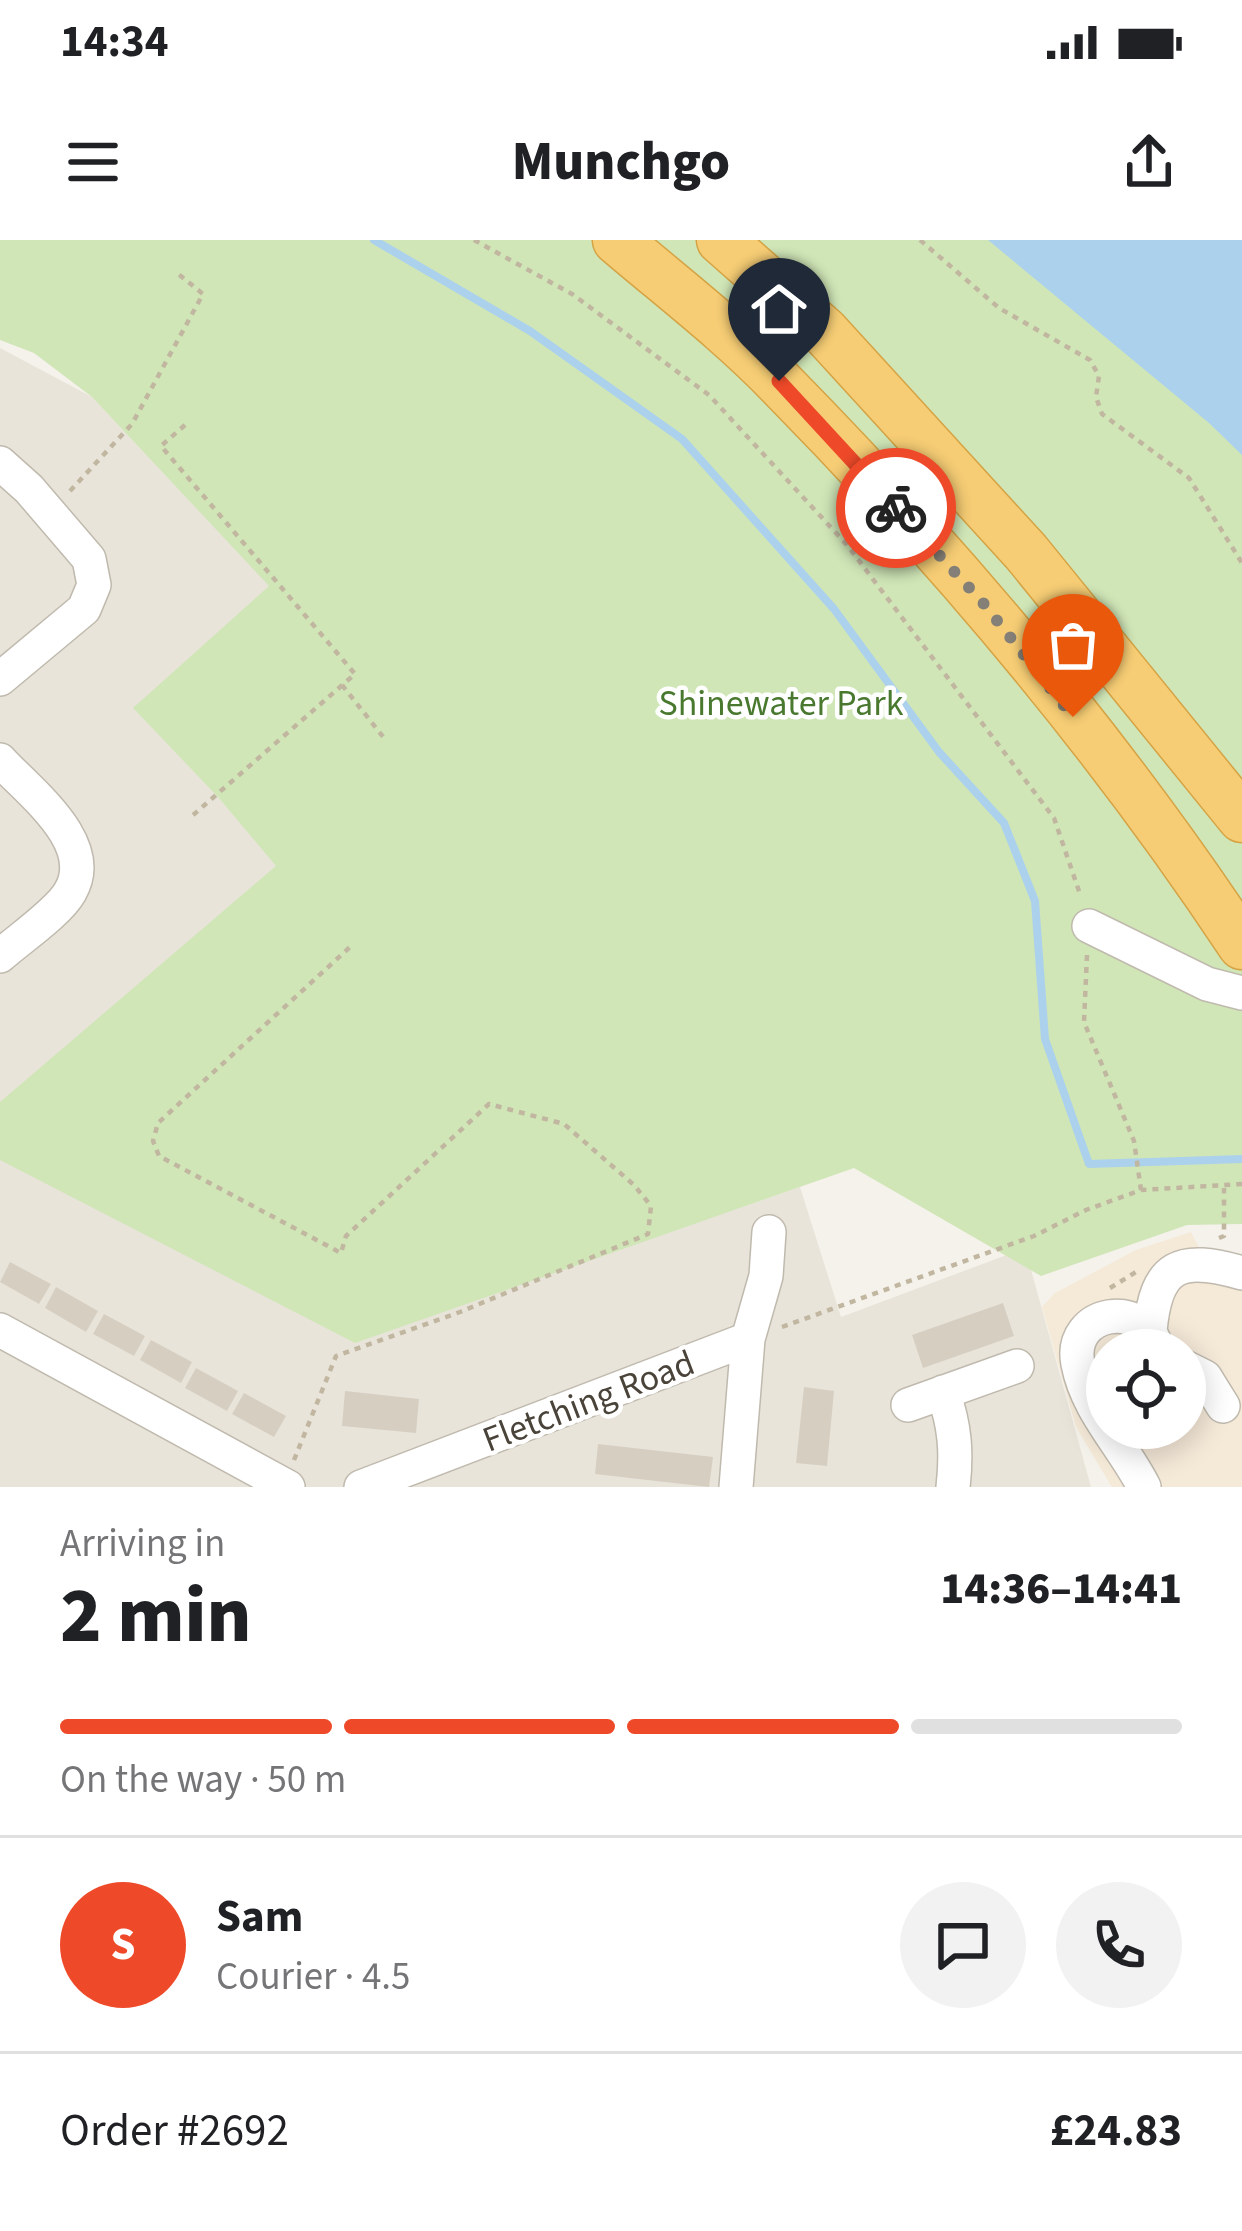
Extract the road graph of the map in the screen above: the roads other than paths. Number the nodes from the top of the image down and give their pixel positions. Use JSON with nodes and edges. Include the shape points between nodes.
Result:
{"nodes":[{"id":1,"x":617,"y":240,"type":"edge"},
{"id":2,"x":721,"y":240,"type":"edge"},
{"id":3,"x":0,"y":463,"type":"edge"},
{"id":4,"x":0,"y":679,"type":"edge"},
{"id":5,"x":0,"y":760,"type":"edge"},
{"id":6,"x":1242,"y":818,"type":"edge"},
{"id":7,"x":1089,"y":926,"type":"road end"},
{"id":8,"x":1242,"y":945,"type":"edge"},
{"id":9,"x":0,"y":956,"type":"edge"},
{"id":10,"x":1242,"y":993,"type":"edge"},
{"id":11,"x":769,"y":1232,"type":"dead end"},
{"id":12,"x":1242,"y":1273,"type":"edge"},
{"id":13,"x":1086,"y":1329,"type":"edge"},
{"id":14,"x":1086,"y":1329,"type":"edge"},
{"id":15,"x":1142,"y":1329,"type":"edge"},
{"id":16,"x":1154,"y":1329,"type":"edge"},
{"id":17,"x":0,"y":1330,"type":"edge"},
{"id":18,"x":748,"y":1339,"type":"junction"},
{"id":19,"x":1017,"y":1366,"type":"dead end"},
{"id":20,"x":1206,"y":1379,"type":"edge"},
{"id":21,"x":1086,"y":1381,"type":"edge"},
{"id":22,"x":943,"y":1392,"type":"junction"},
{"id":23,"x":908,"y":1405,"type":"dead end"},
{"id":24,"x":1223,"y":1406,"type":"dead end"},
{"id":25,"x":1121,"y":1449,"type":"edge"},
{"id":26,"x":1138,"y":1477,"type":"edge"},
{"id":27,"x":290,"y":1480,"type":"edge"},
{"id":28,"x":361,"y":1487,"type":"edge"},
{"id":29,"x":736,"y":1487,"type":"edge"},
{"id":30,"x":953,"y":1487,"type":"edge"}],
"edges":[{"from":1,"to":8,"type":"highway","via":[[779,381],[984,604]]},
{"from":2,"to":6,"type":"highway","via":[[824,331],[1026,552]]},
{"from":3,"to":4,"type":"street","via":[[89,559],[94,585],[84,609]]},
{"from":5,"to":9,"type":"street","via":[[72,839],[78,866],[70,893]]},
{"from":7,"to":10,"type":"street"},
{"from":11,"to":18,"type":"street"},
{"from":12,"to":16,"type":"street","via":[[1205,1262],[1173,1270],[1156,1288]]},
{"from":13,"to":21,"type":"street","via":[[1077,1351]]},
{"from":14,"to":15,"type":"street","via":[[1104,1316],[1129,1316]]},
{"from":17,"to":27,"type":"street"},
{"from":18,"to":28,"type":"street","name":"Fletching Road"},
{"from":18,"to":29,"type":"street"},
{"from":19,"to":22,"type":"street"},
{"from":20,"to":24,"type":"street"},
{"from":22,"to":23,"type":"street"},
{"from":22,"to":30,"type":"street","via":[[957,1450]]},
{"from":25,"to":26,"type":"street"}]}
